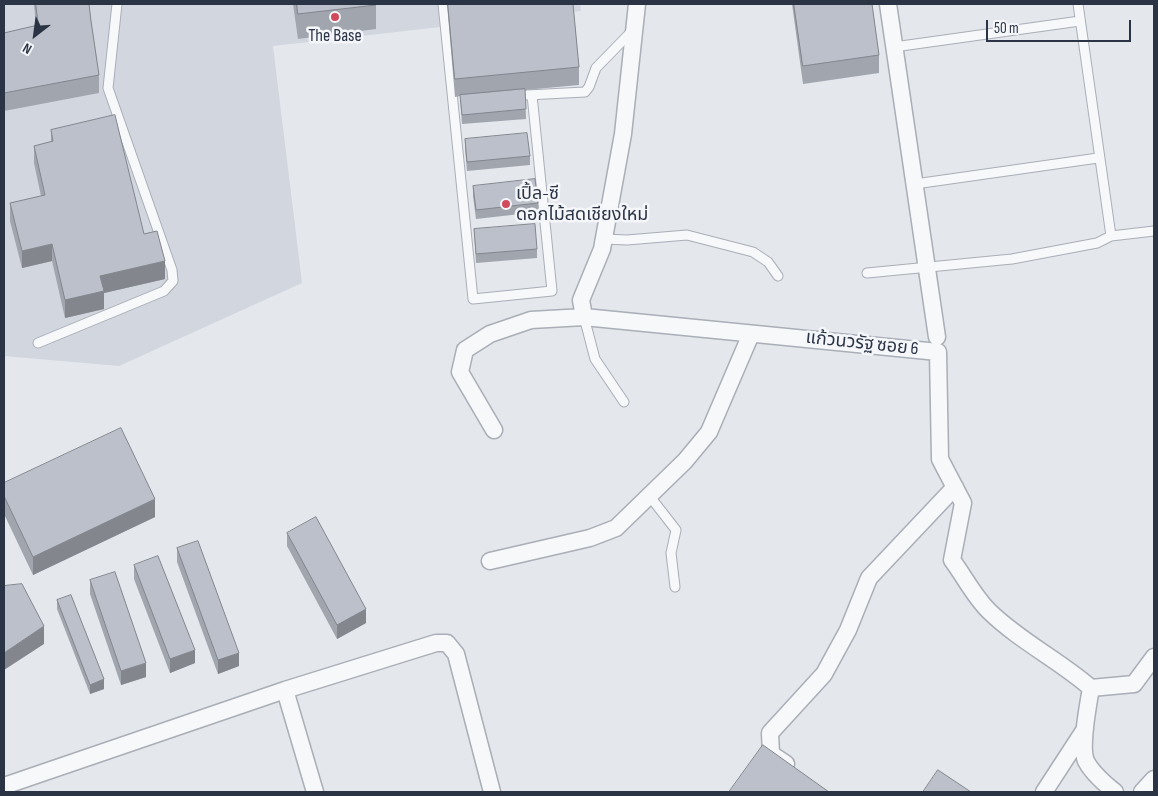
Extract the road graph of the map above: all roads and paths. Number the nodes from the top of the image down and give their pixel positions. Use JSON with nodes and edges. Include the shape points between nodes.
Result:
{"nodes":[{"id":1,"x":117,"y":4,"type":"edge"},
{"id":2,"x":443,"y":4,"type":"edge"},
{"id":3,"x":637,"y":4,"type":"edge"},
{"id":4,"x":888,"y":4,"type":"edge"},
{"id":5,"x":1078,"y":4,"type":"edge"},
{"id":6,"x":1080,"y":20,"type":"junction"},
{"id":7,"x":634,"y":29,"type":"junction"},
{"id":8,"x":894,"y":47,"type":"junction"},
{"id":9,"x":532,"y":95,"type":"junction"},
{"id":10,"x":514,"y":96,"type":"edge"},
{"id":11,"x":1098,"y":158,"type":"junction"},
{"id":12,"x":915,"y":184,"type":"junction"},
{"id":13,"x":1154,"y":231,"type":"edge"},
{"id":14,"x":1111,"y":236,"type":"junction"},
{"id":15,"x":604,"y":239,"type":"junction"},
{"id":16,"x":928,"y":266,"type":"junction"},
{"id":17,"x":867,"y":273,"type":"dead end"},
{"id":18,"x":778,"y":276,"type":"dead end"},
{"id":19,"x":584,"y":317,"type":"junction"},
{"id":20,"x":752,"y":334,"type":"junction"},
{"id":21,"x":937,"y":337,"type":"dead end"},
{"id":22,"x":38,"y":343,"type":"dead end"},
{"id":23,"x":624,"y":402,"type":"dead end"},
{"id":24,"x":494,"y":430,"type":"dead end"},
{"id":25,"x":955,"y":487,"type":"junction"},
{"id":26,"x":648,"y":494,"type":"junction"},
{"id":27,"x":490,"y":562,"type":"dead end"},
{"id":28,"x":675,"y":587,"type":"dead end"},
{"id":29,"x":1154,"y":657,"type":"edge"},
{"id":30,"x":1091,"y":688,"type":"junction"},
{"id":31,"x":285,"y":690,"type":"junction"},
{"id":32,"x":1084,"y":729,"type":"junction"},
{"id":33,"x":801,"y":776,"type":"edge"},
{"id":34,"x":1154,"y":779,"type":"edge"},
{"id":35,"x":4,"y":786,"type":"edge"},
{"id":36,"x":315,"y":792,"type":"edge"},
{"id":37,"x":492,"y":792,"type":"edge"},
{"id":38,"x":1044,"y":792,"type":"edge"},
{"id":39,"x":1115,"y":792,"type":"edge"},
{"id":40,"x":1142,"y":792,"type":"edge"}],
"edges":[{"from":1,"to":22,"type":"lane","via":[[108,88],[172,270],[173,281],[164,291]]},
{"from":2,"to":9,"type":"lane","via":[[457,101],[473,299],[552,291]]},
{"from":3,"to":7,"type":"street"},
{"from":4,"to":8,"type":"street"},
{"from":5,"to":6,"type":"lane"},
{"from":6,"to":8,"type":"lane"},
{"from":6,"to":11,"type":"lane"},
{"from":7,"to":9,"type":"lane","via":[[596,68],[585,92]]},
{"from":7,"to":15,"type":"street","via":[[623,134]]},
{"from":8,"to":12,"type":"street"},
{"from":9,"to":10,"type":"lane"},
{"from":11,"to":12,"type":"lane"},
{"from":11,"to":14,"type":"lane"},
{"from":12,"to":16,"type":"street"},
{"from":13,"to":14,"type":"lane"},
{"from":14,"to":16,"type":"lane","via":[[1097,242],[1012,259]]},
{"from":15,"to":18,"type":"lane","via":[[627,240],[662,235],[697,237],[753,252],[768,262]]},
{"from":15,"to":19,"type":"street","via":[[582,300]]},
{"from":16,"to":17,"type":"lane"},
{"from":16,"to":21,"type":"street"},
{"from":19,"to":20,"type":"street","name":"แก้วนวรัฐ ซอย 6"},
{"from":19,"to":23,"type":"lane","via":[[595,359]]},
{"from":19,"to":24,"type":"street","name":"แก้วนวรัฐ ซอย 6","via":[[531,320],[490,334],[465,350],[460,372]]},
{"from":20,"to":25,"type":"street","name":"แก้วนวรัฐ ซอย 6","via":[[938,352],[940,459]]},
{"from":20,"to":26,"type":"street","via":[[709,432],[685,462]]},
{"from":25,"to":30,"type":"street","name":"แก้วนวรัฐ ซอย 6","via":[[964,503],[952,560],[989,611]]},
{"from":25,"to":33,"type":"street","via":[[869,578],[848,630],[824,674],[770,734],[771,754]]},
{"from":26,"to":27,"type":"street","via":[[609,532]]},
{"from":26,"to":28,"type":"lane","via":[[676,530],[671,554]]},
{"from":29,"to":30,"type":"street","via":[[1134,684]]},
{"from":30,"to":32,"type":"street"},
{"from":31,"to":35,"type":"street"},
{"from":31,"to":36,"type":"street"},
{"from":31,"to":37,"type":"street","via":[[436,642],[448,644],[456,654]]},
{"from":32,"to":38,"type":"street"},
{"from":32,"to":39,"type":"street","via":[[1086,761],[1103,783]]},
{"from":34,"to":40,"type":"street"}]}
